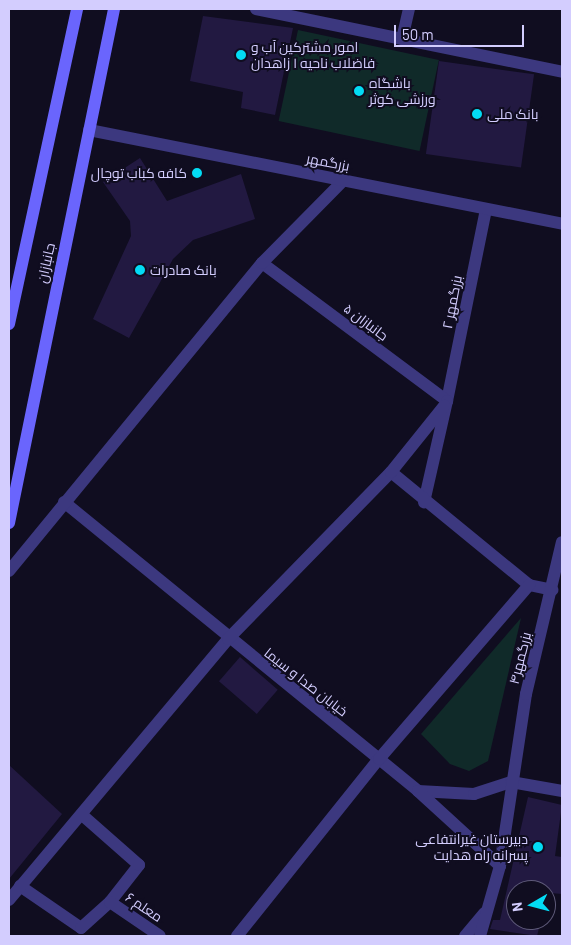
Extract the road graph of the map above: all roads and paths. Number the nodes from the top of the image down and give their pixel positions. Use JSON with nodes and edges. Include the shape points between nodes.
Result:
{"nodes":[{"id":1,"x":77,"y":9,"type":"edge"},
{"id":2,"x":114,"y":9,"type":"edge"},
{"id":3,"x":256,"y":9,"type":"edge"},
{"id":4,"x":409,"y":9,"type":"edge"},
{"id":5,"x":402,"y":39,"type":"junction"},
{"id":6,"x":562,"y":72,"type":"edge"},
{"id":7,"x":89,"y":130,"type":"junction"},
{"id":8,"x":343,"y":181,"type":"junction"},
{"id":9,"x":486,"y":209,"type":"junction"},
{"id":10,"x":562,"y":224,"type":"edge"},
{"id":11,"x":262,"y":263,"type":"junction"},
{"id":12,"x":9,"y":324,"type":"edge"},
{"id":13,"x":446,"y":404,"type":"junction"},
{"id":14,"x":391,"y":472,"type":"junction"},
{"id":15,"x":64,"y":502,"type":"junction"},
{"id":16,"x":424,"y":502,"type":"junction"},
{"id":17,"x":9,"y":523,"type":"edge"},
{"id":18,"x":562,"y":542,"type":"edge"},
{"id":19,"x":9,"y":571,"type":"edge"},
{"id":20,"x":529,"y":585,"type":"junction"},
{"id":21,"x":552,"y":590,"type":"junction"},
{"id":22,"x":228,"y":639,"type":"junction"},
{"id":23,"x":379,"y":759,"type":"junction"},
{"id":24,"x":512,"y":782,"type":"junction"},
{"id":25,"x":418,"y":791,"type":"junction"},
{"id":26,"x":562,"y":791,"type":"edge"},
{"id":27,"x":82,"y":815,"type":"junction"},
{"id":28,"x":500,"y":866,"type":"junction"},
{"id":29,"x":20,"y":886,"type":"junction"},
{"id":30,"x":9,"y":900,"type":"edge"},
{"id":31,"x":110,"y":902,"type":"junction"},
{"id":32,"x":486,"y":910,"type":"junction"},
{"id":33,"x":160,"y":936,"type":"edge"},
{"id":34,"x":237,"y":936,"type":"edge"},
{"id":35,"x":465,"y":936,"type":"edge"},
{"id":36,"x":480,"y":936,"type":"edge"}],
"edges":[{"from":1,"to":12,"type":"main road","name":"جانبازان"},
{"from":2,"to":7,"type":"main road","name":"جانبازان"},
{"from":3,"to":5,"type":"street"},
{"from":4,"to":5,"type":"street"},
{"from":5,"to":6,"type":"street"},
{"from":7,"to":8,"type":"street","name":"بزرگمهر"},
{"from":7,"to":17,"type":"main road","name":"جانبازان"},
{"from":8,"to":9,"type":"street","name":"بزرگمهر"},
{"from":8,"to":11,"type":"street"},
{"from":9,"to":10,"type":"street","name":"بزرگمهر"},
{"from":9,"to":13,"type":"street","name":"بزرگمهر ۲"},
{"from":11,"to":13,"type":"street","name":"جانبازان ۵"},
{"from":11,"to":15,"type":"street"},
{"from":13,"to":14,"type":"street"},
{"from":13,"to":16,"type":"street","name":"بزرگمهر ۲"},
{"from":14,"to":16,"type":"street"},
{"from":14,"to":22,"type":"street"},
{"from":15,"to":19,"type":"street"},
{"from":15,"to":22,"type":"street","name":"خیابان صدا و سیما"},
{"from":16,"to":20,"type":"street"},
{"from":18,"to":21,"type":"street","name":"بزرگمهر۴"},
{"from":20,"to":21,"type":"street"},
{"from":20,"to":23,"type":"street"},
{"from":21,"to":24,"type":"street","name":"بزرگمهر۴","via":[[526,694]]},
{"from":22,"to":23,"type":"street","name":"خیابان صدا و سیما"},
{"from":22,"to":27,"type":"street"},
{"from":23,"to":25,"type":"street","name":"خیابان صدا و سیما"},
{"from":23,"to":34,"type":"street"},
{"from":24,"to":25,"type":"street","via":[[474,794]]},
{"from":24,"to":26,"type":"street"},
{"from":24,"to":28,"type":"street","name":"بزرگمهر۴"},
{"from":25,"to":28,"type":"street","name":"خیابان صدا و سیما"},
{"from":27,"to":29,"type":"street"},
{"from":27,"to":31,"type":"street","via":[[139,865]]},
{"from":28,"to":32,"type":"street","name":"بزرگمهر۴"},
{"from":29,"to":30,"type":"street"},
{"from":29,"to":31,"type":"street","via":[[80,928]]},
{"from":31,"to":33,"type":"street","name":"معلم ۶"},
{"from":32,"to":35,"type":"street"},
{"from":32,"to":36,"type":"street","name":"بزرگمهر۴"}]}
